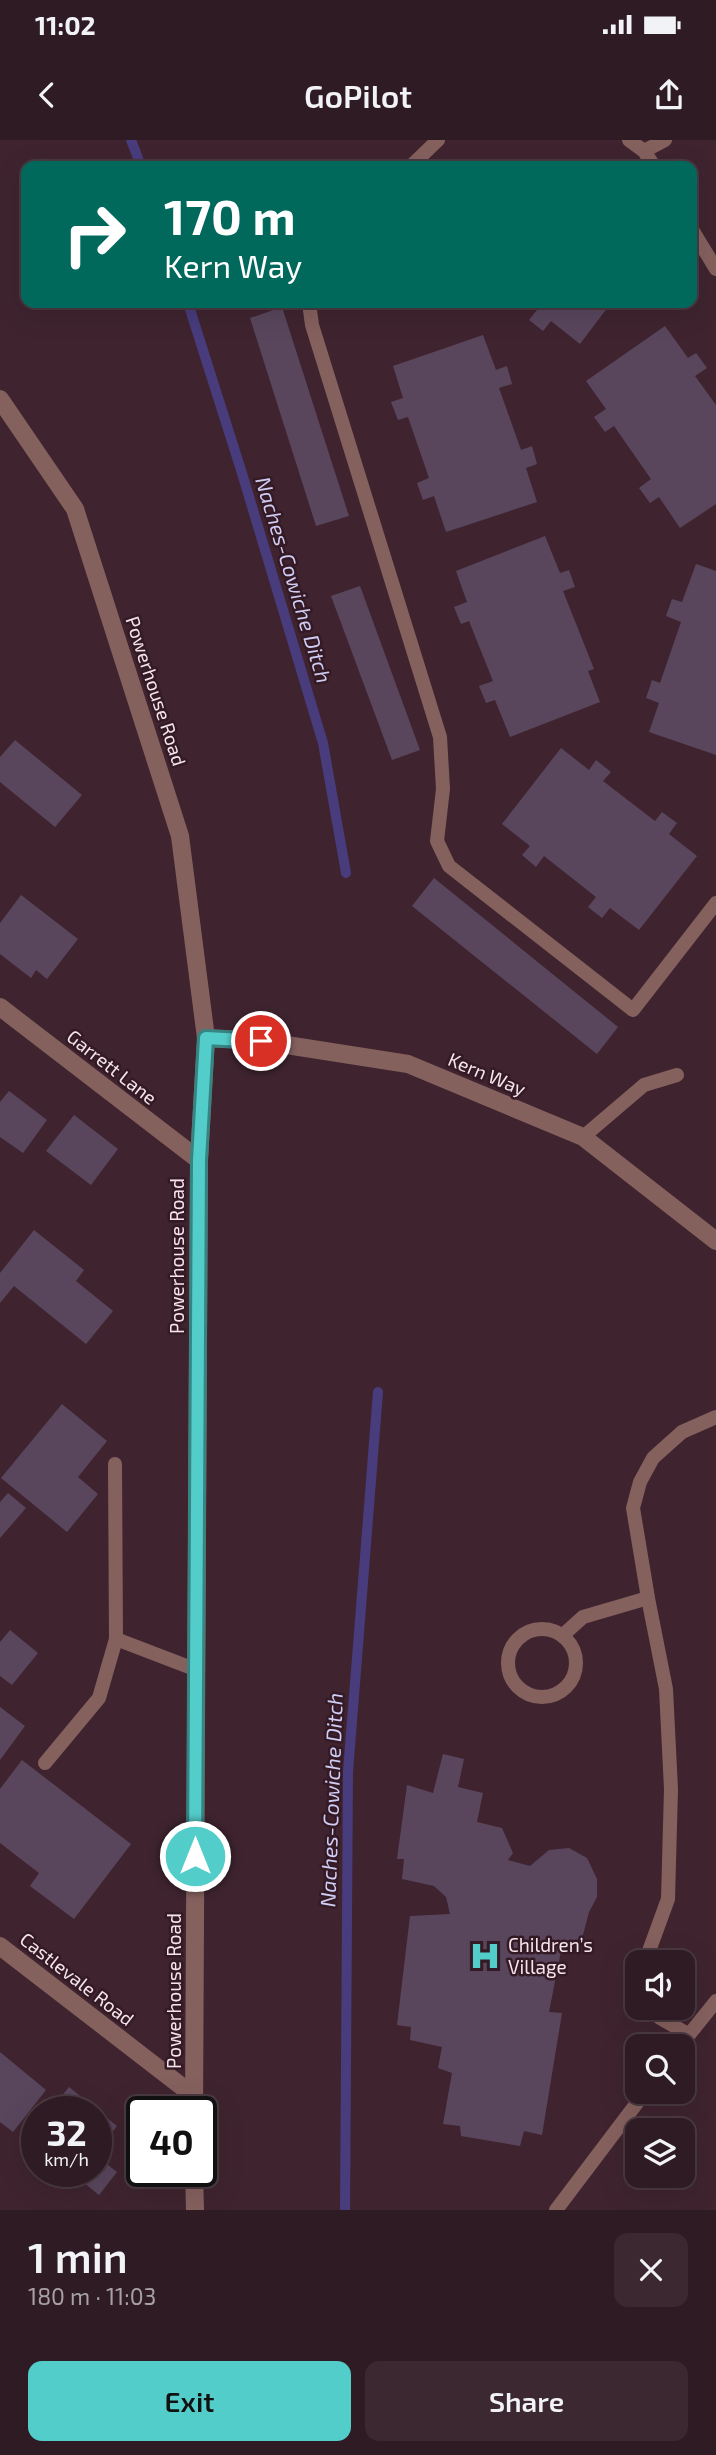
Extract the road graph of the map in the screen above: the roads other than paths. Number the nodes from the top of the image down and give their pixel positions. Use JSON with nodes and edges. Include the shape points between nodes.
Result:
{"nodes":[{"id":1,"x":438,"y":140,"type":"edge"},
{"id":2,"x":628,"y":140,"type":"edge"},
{"id":3,"x":665,"y":140,"type":"edge"},
{"id":4,"x":644,"y":150,"type":"junction"},
{"id":5,"x":416,"y":161,"type":"edge"},
{"id":6,"x":651,"y":161,"type":"edge"},
{"id":7,"x":697,"y":238,"type":"edge"},
{"id":8,"x":716,"y":268,"type":"edge"},
{"id":9,"x":310,"y":308,"type":"edge"},
{"id":10,"x":0,"y":399,"type":"edge"},
{"id":11,"x":716,"y":903,"type":"edge"},
{"id":12,"x":0,"y":1007,"type":"edge"},
{"id":13,"x":206,"y":1038,"type":"junction"},
{"id":14,"x":677,"y":1075,"type":"dead end"},
{"id":15,"x":583,"y":1137,"type":"junction"},
{"id":16,"x":199,"y":1160,"type":"junction"},
{"id":17,"x":716,"y":1241,"type":"edge"},
{"id":18,"x":716,"y":1417,"type":"edge"},
{"id":19,"x":115,"y":1464,"type":"dead end"},
{"id":20,"x":648,"y":1598,"type":"junction"},
{"id":21,"x":564,"y":1635,"type":"junction"},
{"id":22,"x":116,"y":1639,"type":"junction"},
{"id":23,"x":197,"y":1670,"type":"junction"},
{"id":24,"x":45,"y":1763,"type":"dead end"},
{"id":25,"x":0,"y":1946,"type":"edge"},
{"id":26,"x":649,"y":1950,"type":"edge"},
{"id":27,"x":716,"y":2001,"type":"edge"},
{"id":28,"x":662,"y":2020,"type":"edge"},
{"id":29,"x":677,"y":2034,"type":"edge"},
{"id":30,"x":689,"y":2034,"type":"edge"},
{"id":31,"x":184,"y":2096,"type":"edge"},
{"id":32,"x":194,"y":2096,"type":"edge"},
{"id":33,"x":636,"y":2104,"type":"edge"},
{"id":34,"x":194,"y":2187,"type":"edge"},
{"id":35,"x":195,"y":2210,"type":"edge"},
{"id":36,"x":556,"y":2210,"type":"edge"}],
"edges":[{"from":1,"to":5,"type":"lane"},
{"from":2,"to":4,"type":"lane"},
{"from":3,"to":4,"type":"lane"},
{"from":4,"to":6,"type":"lane"},
{"from":7,"to":8,"type":"lane"},
{"from":9,"to":11,"type":"lane","via":[[440,737],[443,789],[437,841],[449,866],[633,1010]]},
{"from":10,"to":13,"type":"street","name":"Powerhouse Road","via":[[75,509],[180,836]]},
{"from":12,"to":16,"type":"street","name":"Garrett Lane"},
{"from":13,"to":15,"type":"street","name":"Kern Way","via":[[261,1041],[408,1064]]},
{"from":13,"to":16,"type":"street","name":"Powerhouse Road"},
{"from":14,"to":15,"type":"lane","via":[[643,1085]]},
{"from":15,"to":17,"type":"street","name":"Kern Way"},
{"from":16,"to":23,"type":"street","name":"Powerhouse Road"},
{"from":18,"to":20,"type":"lane","via":[[682,1432],[653,1458],[640,1482],[634,1507]]},
{"from":19,"to":22,"type":"lane"},
{"from":20,"to":21,"type":"lane","via":[[583,1617]]},
{"from":20,"to":26,"type":"lane","via":[[666,1689],[671,1789],[668,1899]]},
{"from":21,"to":21,"type":"lane","via":[[537,1629],[515,1642],[508,1668],[521,1691],[547,1697],[570,1684],[577,1658]]},
{"from":22,"to":23,"type":"lane"},
{"from":22,"to":24,"type":"lane","via":[[99,1698]]},
{"from":23,"to":32,"type":"street","name":"Powerhouse Road"},
{"from":25,"to":31,"type":"street","name":"Castlevale Road"},
{"from":27,"to":30,"type":"lane"},
{"from":28,"to":29,"type":"lane"},
{"from":33,"to":36,"type":"lane"},
{"from":34,"to":35,"type":"street"}]}
